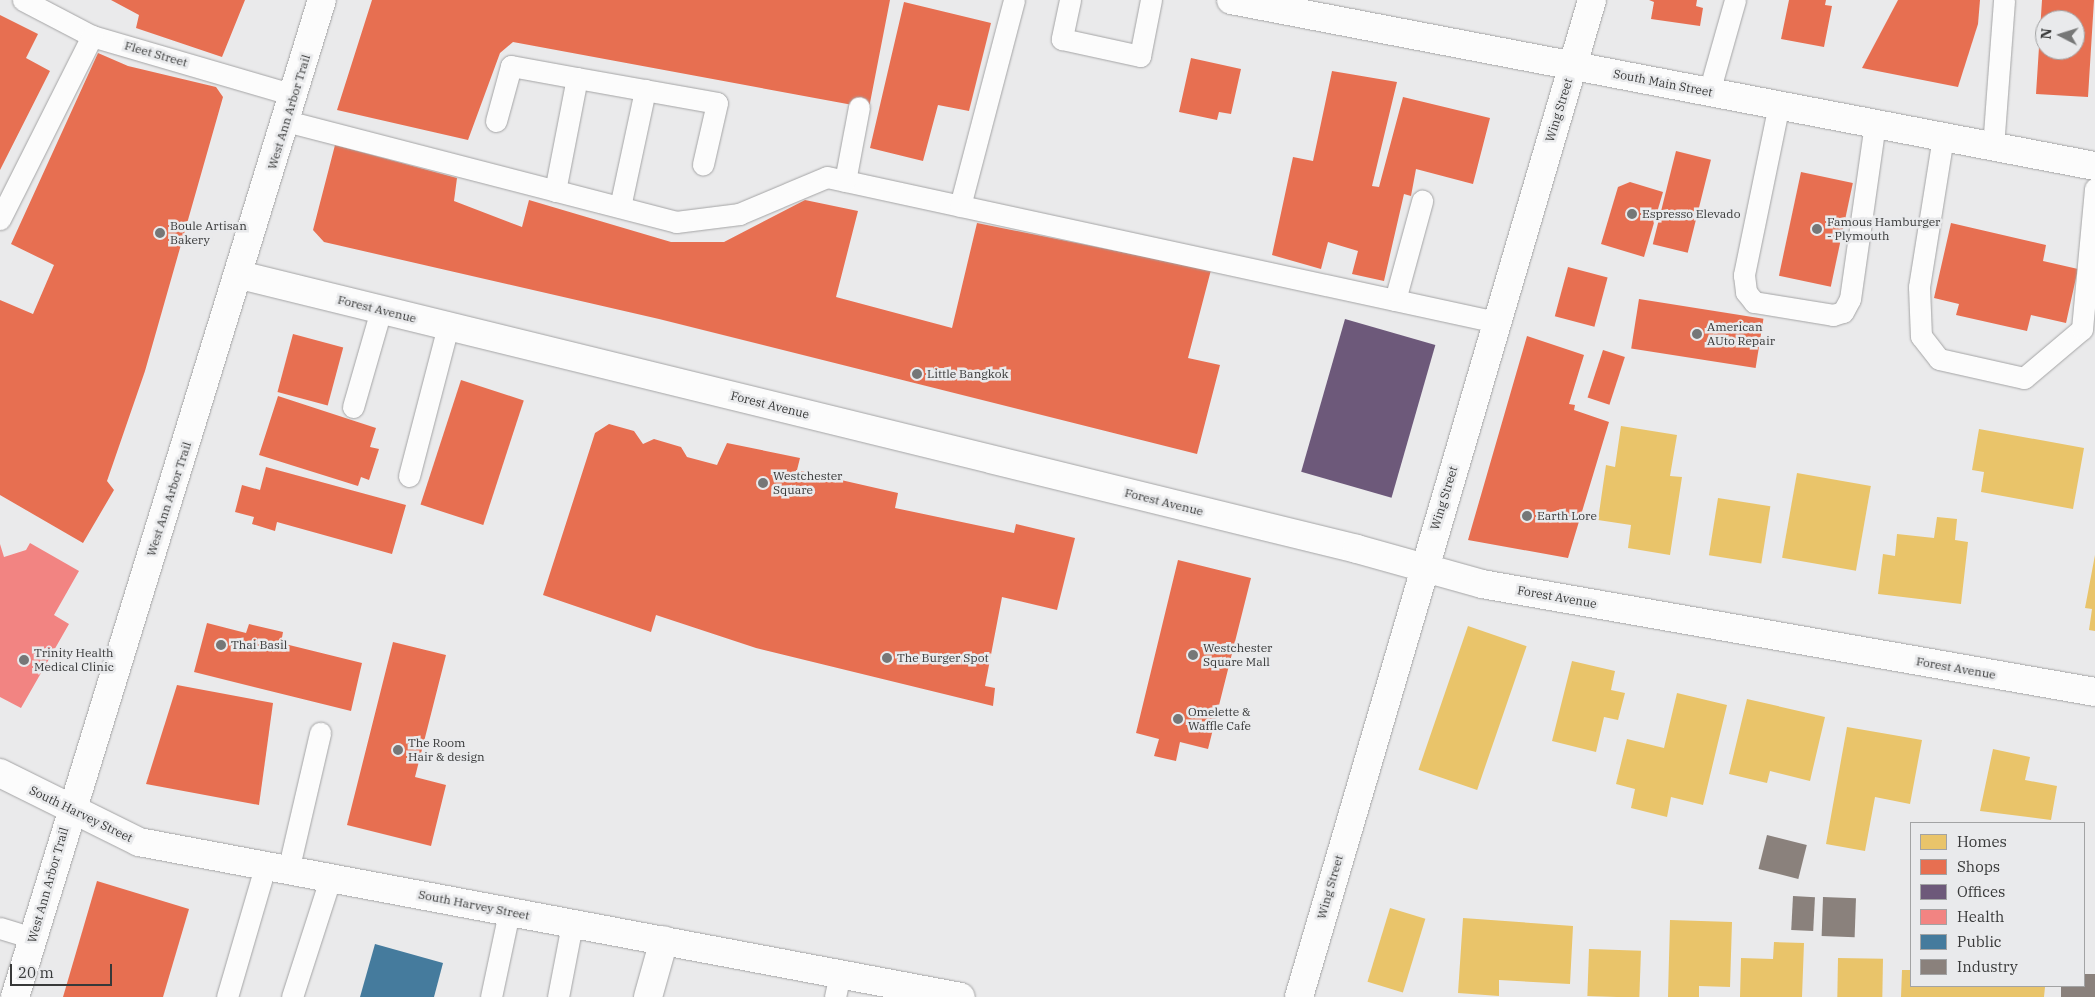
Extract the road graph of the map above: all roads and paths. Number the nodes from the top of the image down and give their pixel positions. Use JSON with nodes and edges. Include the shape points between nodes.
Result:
{"nodes":[{"id":1,"x":23,"y":0,"type":"edge"},
{"id":2,"x":322,"y":0,"type":"edge"},
{"id":3,"x":1014,"y":0,"type":"edge"},
{"id":4,"x":1070,"y":0,"type":"edge"},
{"id":5,"x":1151,"y":0,"type":"edge"},
{"id":6,"x":1592,"y":0,"type":"edge"},
{"id":7,"x":1735,"y":0,"type":"edge"},
{"id":8,"x":2004,"y":0,"type":"edge"},
{"id":9,"x":1238,"y":1,"type":"edge"},
{"id":10,"x":92,"y":36,"type":"junction"},
{"id":11,"x":1572,"y":66,"type":"junction"},
{"id":12,"x":577,"y":78,"type":"junction"},
{"id":13,"x":646,"y":90,"type":"junction"},
{"id":14,"x":1709,"y":92,"type":"junction"},
{"id":15,"x":294,"y":95,"type":"junction"},
{"id":16,"x":1779,"y":104,"type":"junction"},
{"id":17,"x":859,"y":106,"type":"dead end"},
{"id":18,"x":286,"y":121,"type":"junction"},
{"id":19,"x":496,"y":121,"type":"dead end"},
{"id":20,"x":1875,"y":124,"type":"junction"},
{"id":21,"x":1943,"y":137,"type":"junction"},
{"id":22,"x":1993,"y":147,"type":"junction"},
{"id":23,"x":703,"y":164,"type":"dead end"},
{"id":24,"x":2095,"y":166,"type":"edge"},
{"id":25,"x":845,"y":181,"type":"junction"},
{"id":26,"x":2095,"y":189,"type":"edge"},
{"id":27,"x":555,"y":191,"type":"junction"},
{"id":28,"x":1422,"y":201,"type":"dead end"},
{"id":29,"x":960,"y":206,"type":"junction"},
{"id":30,"x":620,"y":207,"type":"junction"},
{"id":31,"x":0,"y":219,"type":"edge"},
{"id":32,"x":240,"y":275,"type":"junction"},
{"id":33,"x":1395,"y":300,"type":"junction"},
{"id":34,"x":381,"y":310,"type":"junction"},
{"id":35,"x":1496,"y":322,"type":"junction"},
{"id":36,"x":448,"y":326,"type":"junction"},
{"id":37,"x":353,"y":407,"type":"dead end"},
{"id":38,"x":409,"y":476,"type":"dead end"},
{"id":39,"x":1423,"y":568,"type":"junction"},
{"id":40,"x":2095,"y":692,"type":"edge"},
{"id":41,"x":320,"y":733,"type":"dead end"},
{"id":42,"x":0,"y":773,"type":"edge"},
{"id":43,"x":70,"y":808,"type":"junction"},
{"id":44,"x":277,"y":869,"type":"junction"},
{"id":45,"x":330,"y":878,"type":"junction"},
{"id":46,"x":509,"y":912,"type":"junction"},
{"id":47,"x":572,"y":924,"type":"junction"},
{"id":48,"x":0,"y":928,"type":"edge"},
{"id":49,"x":32,"y":938,"type":"junction"},
{"id":50,"x":664,"y":940,"type":"junction"},
{"id":51,"x":838,"y":986,"type":"edge"},
{"id":52,"x":15,"y":997,"type":"edge"},
{"id":53,"x":227,"y":997,"type":"edge"},
{"id":54,"x":292,"y":997,"type":"edge"},
{"id":55,"x":491,"y":997,"type":"edge"},
{"id":56,"x":558,"y":997,"type":"edge"},
{"id":57,"x":648,"y":997,"type":"edge"},
{"id":58,"x":961,"y":997,"type":"edge"},
{"id":59,"x":1299,"y":997,"type":"edge"}],
"edges":[{"from":1,"to":10,"type":"lane","name":"Fleet Street"},
{"from":2,"to":15,"type":"street","name":"West Ann Arbor Trail"},
{"from":3,"to":29,"type":"lane"},
{"from":4,"to":5,"type":"lane","via":[[1062,39],[1140,56]]},
{"from":6,"to":11,"type":"street","name":"Wing Street"},
{"from":7,"to":14,"type":"lane"},
{"from":8,"to":22,"type":"lane"},
{"from":9,"to":11,"type":"street","name":"South Main Street"},
{"from":10,"to":15,"type":"lane","name":"Fleet Street"},
{"from":10,"to":31,"type":"lane"},
{"from":11,"to":14,"type":"street","name":"South Main Street"},
{"from":11,"to":35,"type":"street","name":"Wing Street"},
{"from":12,"to":13,"type":"lane"},
{"from":12,"to":19,"type":"lane","via":[[511,66]]},
{"from":12,"to":27,"type":"lane"},
{"from":13,"to":23,"type":"lane","via":[[717,103]]},
{"from":13,"to":30,"type":"lane"},
{"from":14,"to":16,"type":"street","name":"South Main Street"},
{"from":15,"to":18,"type":"street","name":"West Ann Arbor Trail"},
{"from":16,"to":20,"type":"street","name":"South Main Street"},
{"from":16,"to":20,"type":"lane","via":[[1744,275],[1746,292],[1754,302],[1833,315],[1842,312],[1850,299]]},
{"from":17,"to":25,"type":"lane"},
{"from":18,"to":27,"type":"lane"},
{"from":18,"to":32,"type":"street","name":"West Ann Arbor Trail"},
{"from":20,"to":21,"type":"street","name":"South Main Street"},
{"from":21,"to":22,"type":"street","name":"South Main Street"},
{"from":21,"to":26,"type":"lane","via":[[1919,287],[1921,336],[1939,358],[2024,378],[2082,329]]},
{"from":22,"to":24,"type":"street","name":"South Main Street"},
{"from":25,"to":29,"type":"lane"},
{"from":25,"to":30,"type":"lane","via":[[827,177],[739,214],[676,222]]},
{"from":27,"to":30,"type":"lane"},
{"from":28,"to":33,"type":"lane"},
{"from":29,"to":33,"type":"lane"},
{"from":32,"to":34,"type":"street","name":"Forest Avenue"},
{"from":32,"to":43,"type":"street","name":"West Ann Arbor Trail"},
{"from":33,"to":35,"type":"lane"},
{"from":34,"to":36,"type":"street","name":"Forest Avenue"},
{"from":34,"to":37,"type":"lane"},
{"from":35,"to":39,"type":"street","name":"Wing Street"},
{"from":36,"to":38,"type":"lane"},
{"from":36,"to":39,"type":"street","name":"Forest Avenue"},
{"from":39,"to":40,"type":"street","name":"Forest Avenue","via":[[1482,584]]},
{"from":39,"to":59,"type":"street","name":"Wing Street"},
{"from":41,"to":44,"type":"lane"},
{"from":42,"to":43,"type":"street","name":"South Harvey Street"},
{"from":43,"to":44,"type":"street","name":"South Harvey Street","via":[[139,842]]},
{"from":43,"to":49,"type":"street","name":"West Ann Arbor Trail"},
{"from":44,"to":45,"type":"street","name":"South Harvey Street"},
{"from":44,"to":53,"type":"lane"},
{"from":45,"to":46,"type":"street","name":"South Harvey Street"},
{"from":45,"to":54,"type":"lane"},
{"from":46,"to":47,"type":"street","name":"South Harvey Street"},
{"from":46,"to":55,"type":"lane"},
{"from":47,"to":50,"type":"street","name":"South Harvey Street"},
{"from":47,"to":56,"type":"lane"},
{"from":48,"to":49,"type":"lane"},
{"from":49,"to":52,"type":"street","name":"West Ann Arbor Trail"},
{"from":50,"to":51,"type":"street","name":"South Harvey Street"},
{"from":50,"to":57,"type":"street"},
{"from":51,"to":58,"type":"street","name":"South Harvey Street"}]}
